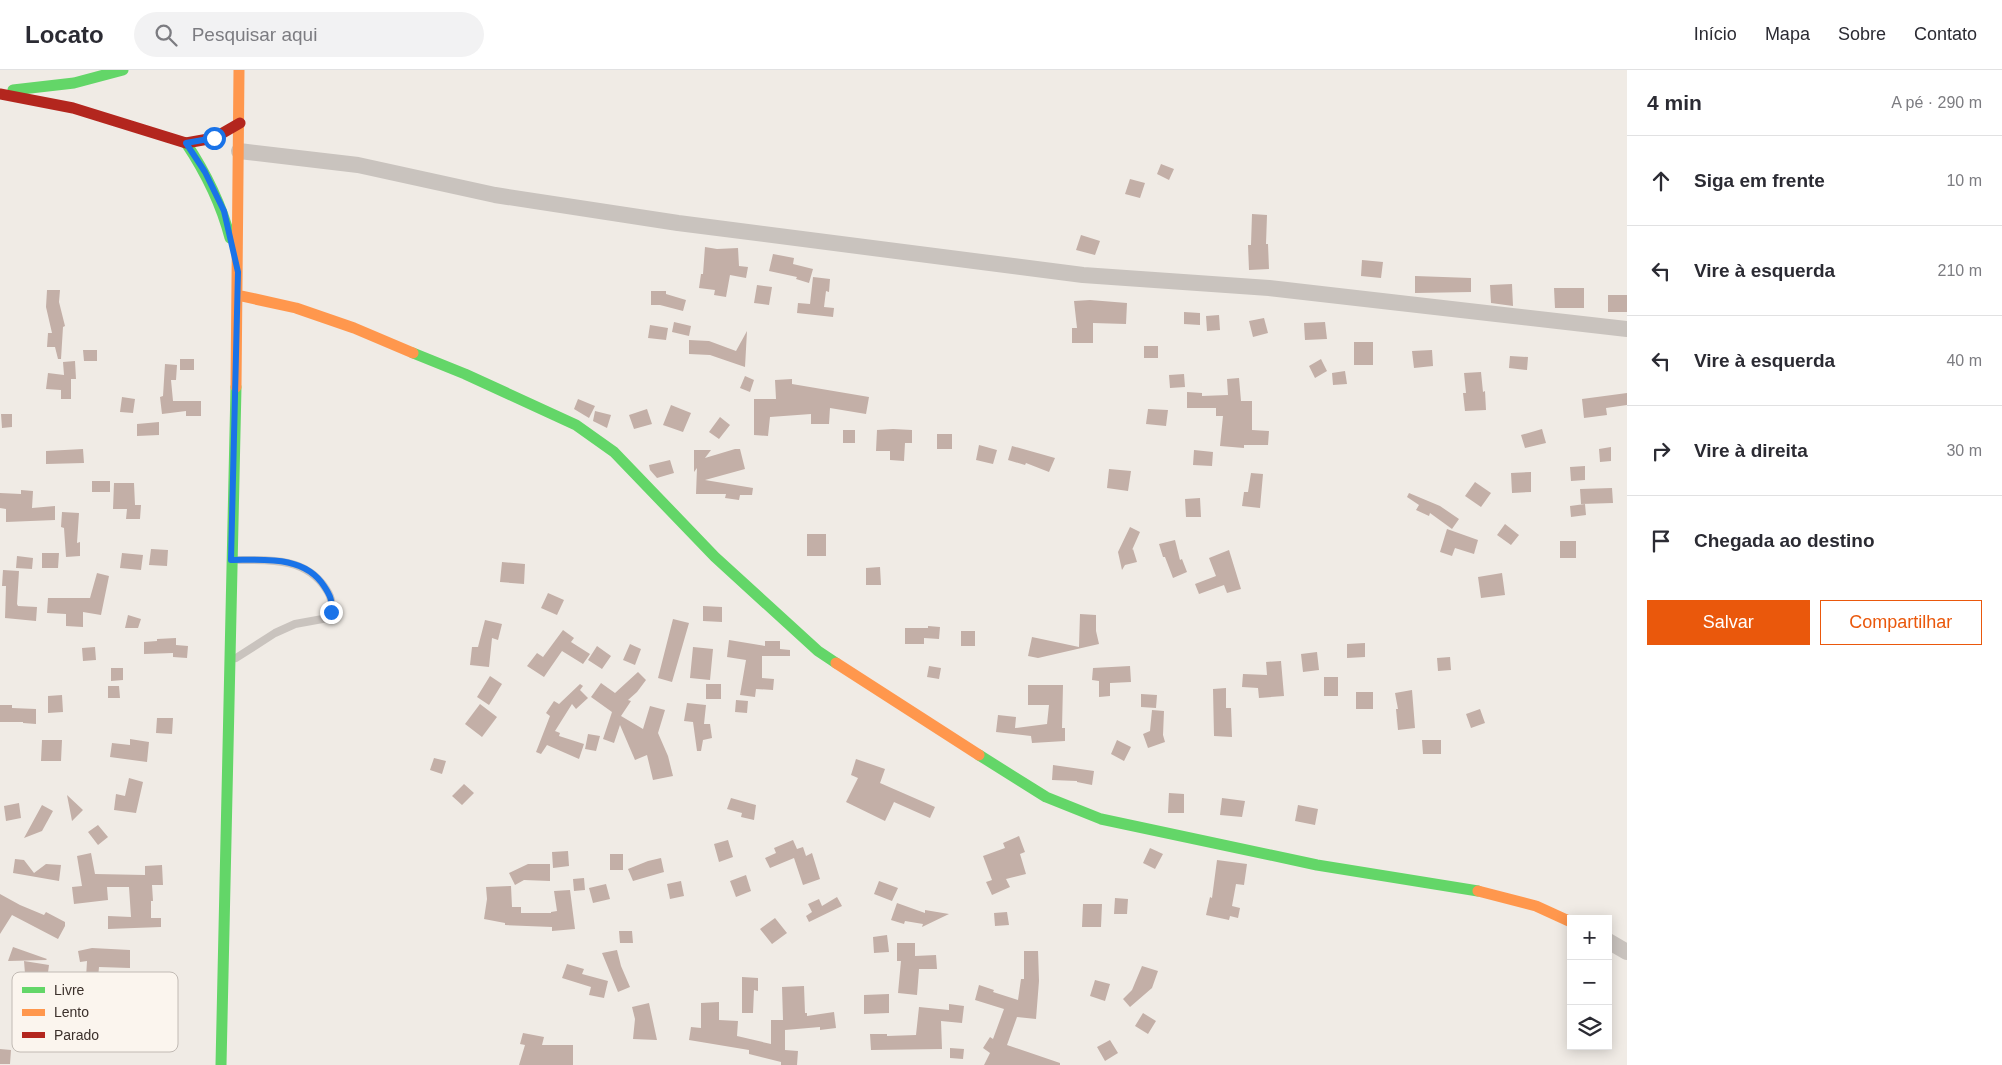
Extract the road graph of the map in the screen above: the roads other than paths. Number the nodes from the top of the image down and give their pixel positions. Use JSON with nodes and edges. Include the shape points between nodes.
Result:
{"nodes":[{"id":1,"x":124,"y":70,"type":"edge"},
{"id":2,"x":238,"y":71,"type":"edge"},
{"id":3,"x":0,"y":93,"type":"edge"},
{"id":4,"x":240,"y":123,"type":"junction"},
{"id":5,"x":186,"y":143,"type":"junction"},
{"id":6,"x":239,"y":151,"type":"junction"},
{"id":7,"x":238,"y":272,"type":"junction"},
{"id":8,"x":237,"y":294,"type":"junction"},
{"id":9,"x":1627,"y":329,"type":"edge"},
{"id":10,"x":231,"y":560,"type":"junction"},
{"id":11,"x":228,"y":668,"type":"junction"},
{"id":12,"x":1567,"y":920,"type":"edge"},
{"id":13,"x":1612,"y":943,"type":"edge"},
{"id":14,"x":1627,"y":952,"type":"edge"},
{"id":15,"x":221,"y":1065,"type":"edge"}],
"edges":[{"from":1,"to":3,"type":"main road","via":[[74,83]]},
{"from":2,"to":4,"type":"main road"},
{"from":3,"to":5,"type":"main road","via":[[74,108]]},
{"from":4,"to":5,"type":"main road","via":[[214,138]]},
{"from":4,"to":6,"type":"main road"},
{"from":5,"to":7,"type":"main road","via":[[224,211]]},
{"from":6,"to":7,"type":"main road"},
{"from":6,"to":9,"type":"street","via":[[358,165],[495,195],[678,223],[1083,275],[1269,288]]},
{"from":7,"to":8,"type":"main road"},
{"from":8,"to":10,"type":"main road"},
{"from":8,"to":12,"type":"main road","via":[[296,308],[354,328],[576,425],[614,452],[715,557],[818,651],[1046,797],[1101,819],[1317,865],[1474,890],[1536,906]]},
{"from":10,"to":11,"type":"main road"},
{"from":10,"to":11,"type":"lane","via":[[289,562],[304,567],[323,584],[332,604],[328,618],[295,624],[276,633],[239,655]]},
{"from":11,"to":15,"type":"main road"},
{"from":13,"to":14,"type":"street"}]}
